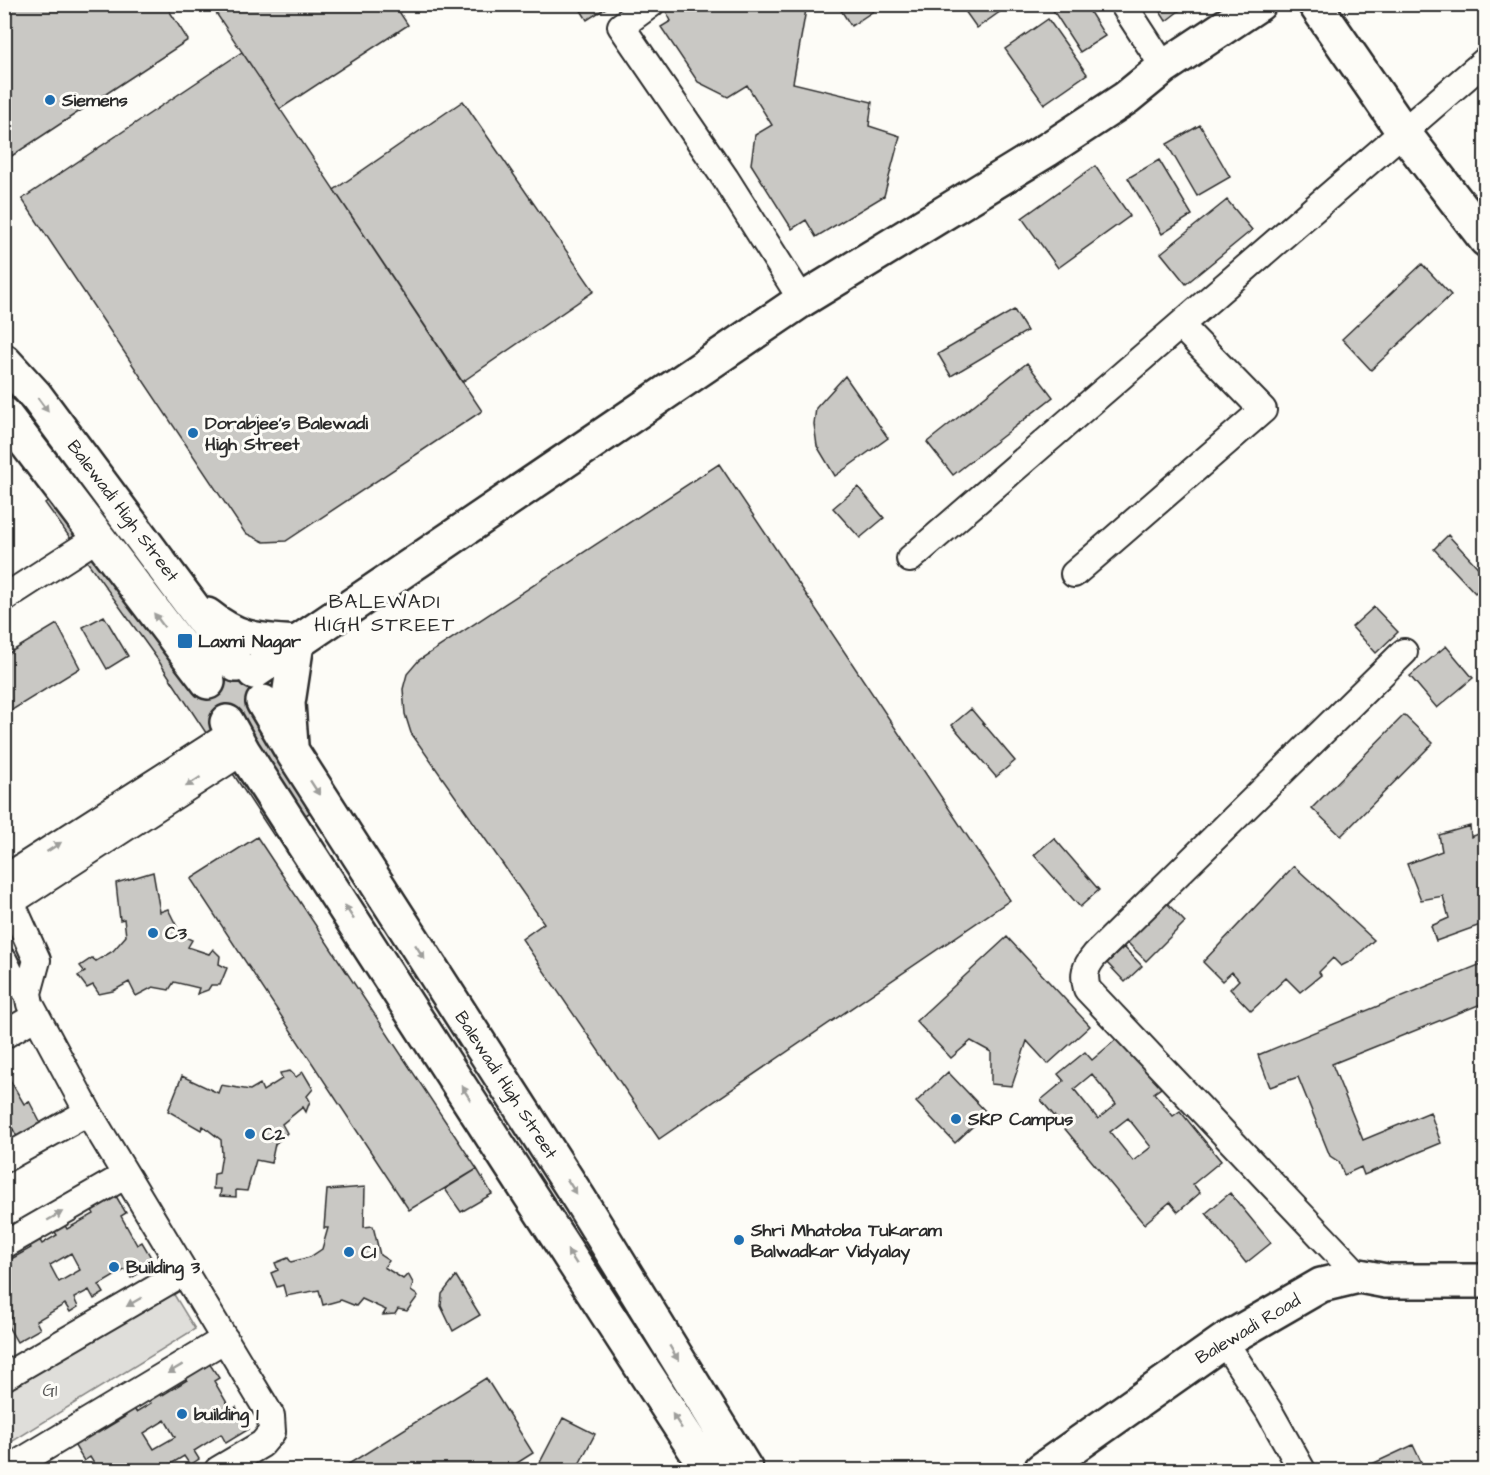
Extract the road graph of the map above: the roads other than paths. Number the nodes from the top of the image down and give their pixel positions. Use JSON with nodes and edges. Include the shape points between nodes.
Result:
{"nodes":[{"id":1,"x":651,"y":4,"type":"edge"},
{"id":2,"x":1123,"y":4,"type":"edge"},
{"id":3,"x":1259,"y":4,"type":"edge"},
{"id":4,"x":1315,"y":4,"type":"edge"},
{"id":5,"x":1485,"y":60,"type":"edge"},
{"id":6,"x":1164,"y":67,"type":"junction"},
{"id":7,"x":1404,"y":133,"type":"junction"},
{"id":8,"x":1485,"y":240,"type":"edge"},
{"id":9,"x":802,"y":300,"type":"junction"},
{"id":10,"x":1181,"y":326,"type":"junction"},
{"id":11,"x":4,"y":361,"type":"edge"},
{"id":12,"x":4,"y":414,"type":"edge"},
{"id":13,"x":97,"y":538,"type":"junction"},
{"id":14,"x":910,"y":560,"type":"dead end"},
{"id":15,"x":1074,"y":574,"type":"dead end"},
{"id":16,"x":187,"y":596,"type":"junction"},
{"id":17,"x":4,"y":598,"type":"edge"},
{"id":18,"x":297,"y":643,"type":"junction"},
{"id":19,"x":1404,"y":652,"type":"dead end"},
{"id":20,"x":251,"y":680,"type":"junction"},
{"id":21,"x":208,"y":682,"type":"junction"},
{"id":22,"x":234,"y":735,"type":"junction"},
{"id":23,"x":292,"y":753,"type":"junction"},
{"id":24,"x":7,"y":894,"type":"edge"},
{"id":25,"x":37,"y":960,"type":"junction"},
{"id":26,"x":7,"y":971,"type":"edge"},
{"id":27,"x":32,"y":1005,"type":"junction"},
{"id":28,"x":4,"y":1035,"type":"edge"},
{"id":29,"x":88,"y":1112,"type":"junction"},
{"id":30,"x":4,"y":1159,"type":"edge"},
{"id":31,"x":126,"y":1174,"type":"junction"},
{"id":32,"x":4,"y":1245,"type":"edge"},
{"id":33,"x":184,"y":1272,"type":"junction"},
{"id":34,"x":1359,"y":1276,"type":"junction"},
{"id":35,"x":1485,"y":1281,"type":"edge"},
{"id":36,"x":225,"y":1339,"type":"junction"},
{"id":37,"x":1224,"y":1341,"type":"junction"},
{"id":38,"x":4,"y":1377,"type":"edge"},
{"id":39,"x":7,"y":1470,"type":"edge"},
{"id":40,"x":218,"y":1470,"type":"edge"},
{"id":41,"x":708,"y":1470,"type":"edge"},
{"id":42,"x":746,"y":1470,"type":"edge"},
{"id":43,"x":1041,"y":1470,"type":"edge"},
{"id":44,"x":1302,"y":1470,"type":"edge"}],
"edges":[{"from":1,"to":9,"type":"street","via":[[621,26],[719,168]]},
{"from":2,"to":6,"type":"street"},
{"from":3,"to":6,"type":"street"},
{"from":4,"to":7,"type":"street"},
{"from":5,"to":7,"type":"street"},
{"from":6,"to":9,"type":"street","via":[[1126,98],[1047,150]]},
{"from":7,"to":8,"type":"street"},
{"from":7,"to":10,"type":"street"},
{"from":9,"to":18,"type":"street"},
{"from":10,"to":14,"type":"street"},
{"from":10,"to":15,"type":"street","via":[[1263,410]]},
{"from":11,"to":16,"type":"street","name":"Balewadi High Street","one_way":true,"via":[[36,396]]},
{"from":12,"to":13,"type":"street","name":"Balewadi High Street"},
{"from":13,"to":17,"type":"street"},
{"from":21,"to":13,"type":"street","name":"Balewadi High Street","one_way":true},
{"from":16,"to":18,"type":"street","via":[[231,633]]},
{"from":16,"to":20,"type":"street","name":"Balewadi High Street"},
{"from":18,"to":20,"type":"street"},
{"from":18,"to":23,"type":"street","via":[[288,703]]},
{"from":19,"to":34,"type":"street","via":[[1095,955],[1086,966],[1084,977],[1087,989]]},
{"from":20,"to":21,"type":"street","via":[[220,670]]},
{"from":20,"to":22,"type":"street","via":[[260,710]]},
{"from":20,"to":23,"type":"street","name":"Balewadi High Street"},
{"from":21,"to":22,"type":"street","via":[[208,707]]},
{"from":22,"to":24,"type":"street"},
{"from":41,"to":22,"type":"street","name":"Balewadi High Street","one_way":true},
{"from":23,"to":42,"type":"street","name":"Balewadi High Street","one_way":true,"via":[[580,1200]]},
{"from":24,"to":25,"type":"street"},
{"from":25,"to":26,"type":"street"},
{"from":25,"to":27,"type":"street"},
{"from":26,"to":27,"type":"street"},
{"from":27,"to":28,"type":"street"},
{"from":27,"to":29,"type":"street"},
{"from":29,"to":30,"type":"street"},
{"from":29,"to":31,"type":"street"},
{"from":32,"to":31,"type":"street","one_way":true},
{"from":31,"to":33,"type":"street"},
{"from":33,"to":36,"type":"street"},
{"from":33,"to":38,"type":"street","one_way":true},
{"from":34,"to":35,"type":"street","name":"Balewadi Road","via":[[1386,1281]]},
{"from":34,"to":37,"type":"street","name":"Balewadi Road","via":[[1321,1285]]},
{"from":36,"to":39,"type":"street","one_way":true},
{"from":36,"to":40,"type":"street","via":[[271,1416],[272,1432],[262,1444]]},
{"from":37,"to":43,"type":"street","name":"Balewadi Road"},
{"from":37,"to":44,"type":"street"}]}
